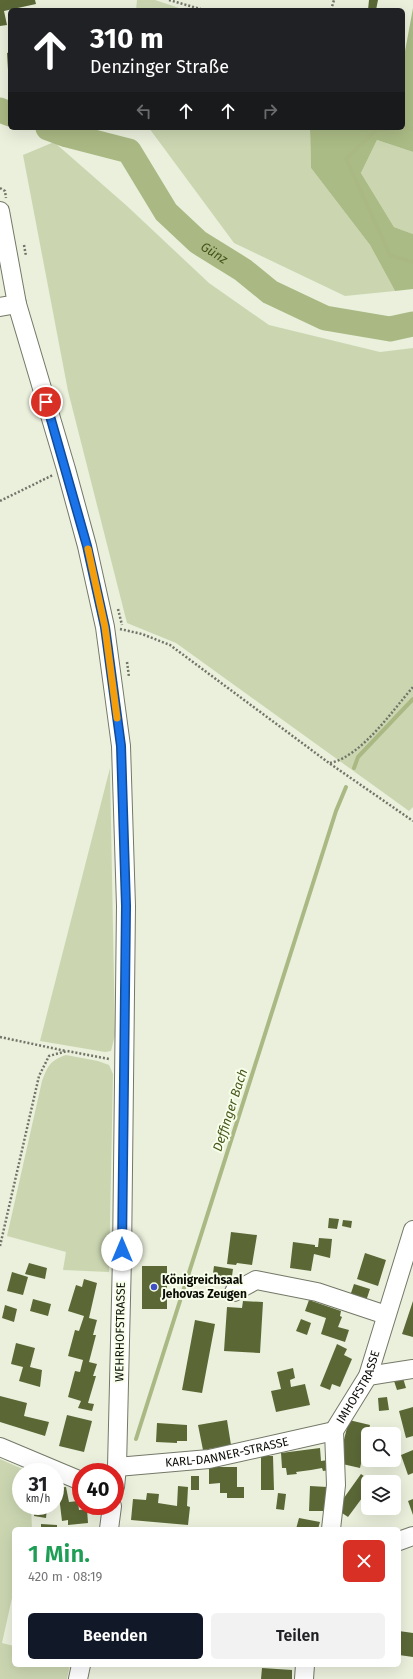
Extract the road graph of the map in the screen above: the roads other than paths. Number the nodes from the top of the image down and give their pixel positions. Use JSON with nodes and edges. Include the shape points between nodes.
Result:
{"nodes":[{"id":1,"x":0,"y":211,"type":"edge"},
{"id":2,"x":17,"y":304,"type":"junction"},
{"id":3,"x":0,"y":307,"type":"edge"},
{"id":4,"x":413,"y":1230,"type":"edge"},
{"id":5,"x":240,"y":1288,"type":"dead end"},
{"id":6,"x":386,"y":1315,"type":"junction"},
{"id":7,"x":413,"y":1369,"type":"edge"},
{"id":8,"x":368,"y":1376,"type":"junction"},
{"id":9,"x":334,"y":1431,"type":"junction"},
{"id":10,"x":0,"y":1447,"type":"edge"},
{"id":11,"x":117,"y":1463,"type":"edge"},
{"id":12,"x":124,"y":1465,"type":"edge"},
{"id":13,"x":72,"y":1477,"type":"edge"},
{"id":14,"x":111,"y":1515,"type":"edge"},
{"id":15,"x":109,"y":1527,"type":"edge"},
{"id":16,"x":330,"y":1527,"type":"edge"},
{"id":17,"x":413,"y":1536,"type":"edge"},
{"id":18,"x":401,"y":1540,"type":"edge"},
{"id":19,"x":81,"y":1667,"type":"edge"},
{"id":20,"x":305,"y":1667,"type":"edge"},
{"id":21,"x":78,"y":1679,"type":"edge"},
{"id":22,"x":304,"y":1679,"type":"edge"}],
"edges":[{"from":1,"to":2,"type":"street","name":"WEHRHOFSTRASSE"},
{"from":2,"to":3,"type":"street"},
{"from":2,"to":11,"type":"street","name":"WEHRHOFSTRASSE","via":[[87,546],[105,627],[121,746],[126,906]]},
{"from":4,"to":6,"type":"street","name":"IMHOFSTRASSE"},
{"from":5,"to":6,"type":"street","via":[[256,1280],[317,1292]]},
{"from":6,"to":8,"type":"street","name":"IMHOFSTRASSE"},
{"from":7,"to":8,"type":"street"},
{"from":8,"to":9,"type":"street","name":"IMHOFSTRASSE"},
{"from":9,"to":12,"type":"street","name":"KARL-DANNER-STRASSE","via":[[209,1458]]},
{"from":9,"to":16,"type":"street","name":"IMHOFSTRASSE","via":[[336,1485]]},
{"from":10,"to":13,"type":"street"},
{"from":14,"to":15,"type":"street"},
{"from":17,"to":18,"type":"street"},
{"from":19,"to":21,"type":"street"},
{"from":20,"to":22,"type":"street"}]}
